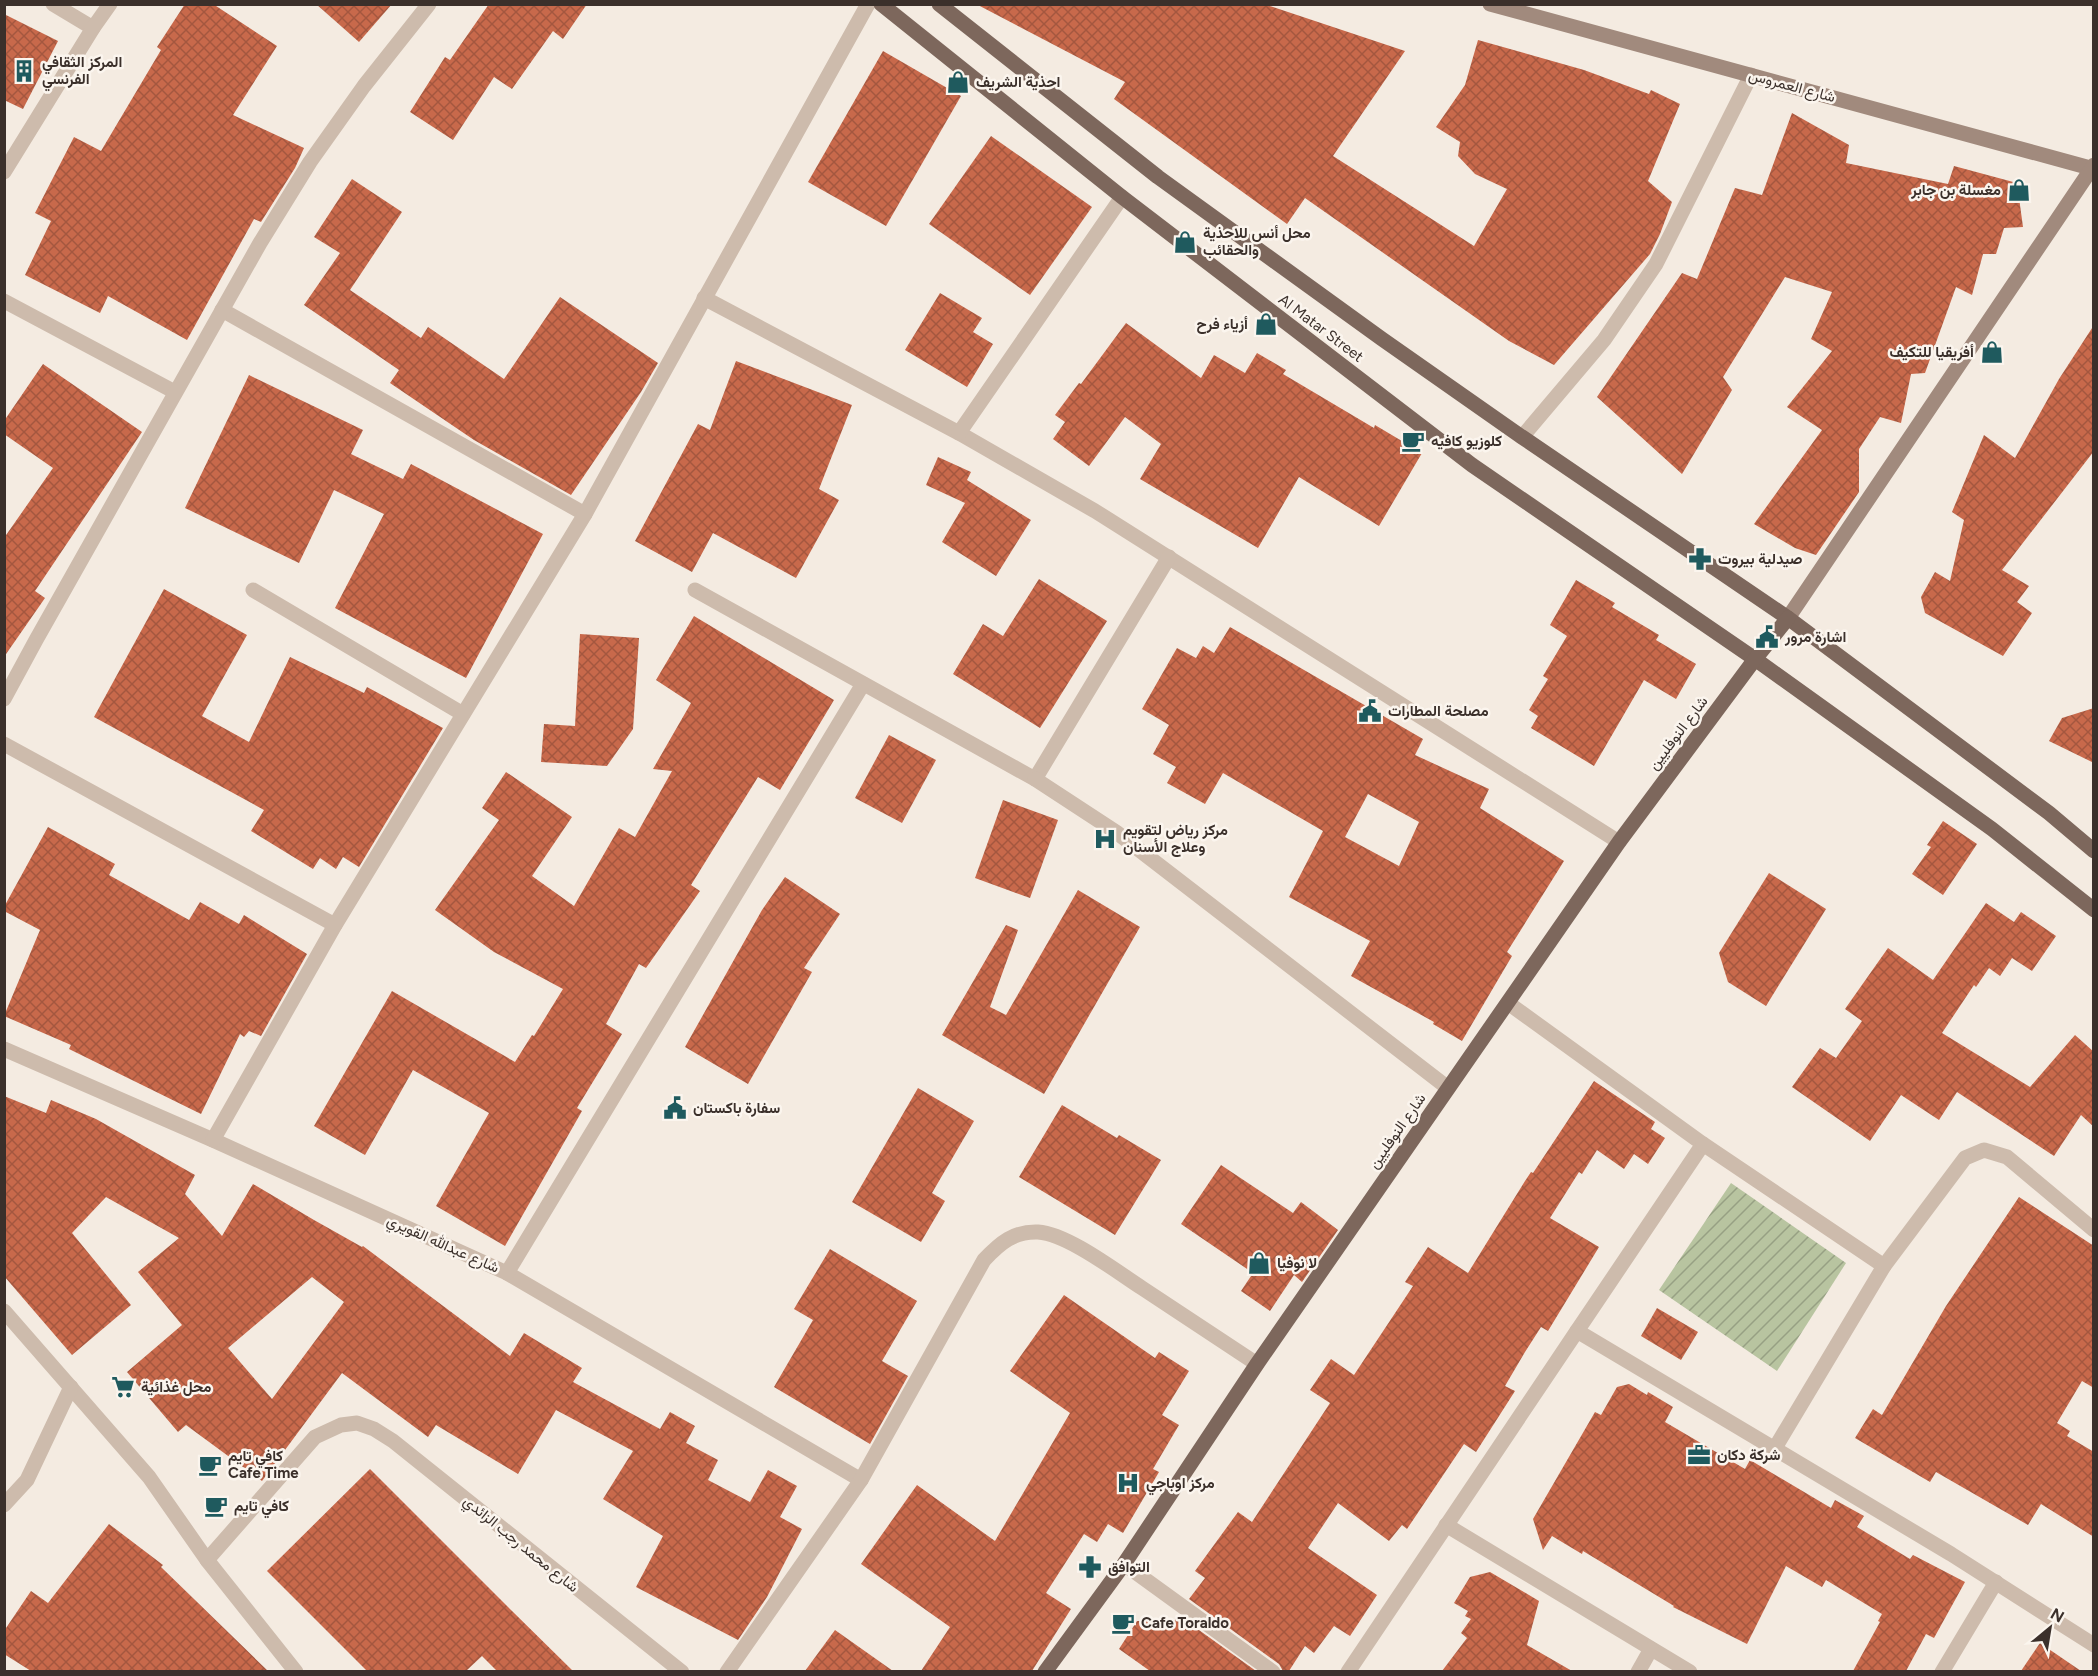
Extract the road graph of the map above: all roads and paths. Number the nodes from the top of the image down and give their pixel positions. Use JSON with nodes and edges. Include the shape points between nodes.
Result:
{"nodes":[{"id":1,"x":53,"y":4,"type":"edge"},
{"id":2,"x":110,"y":4,"type":"edge"},
{"id":3,"x":429,"y":4,"type":"edge"},
{"id":4,"x":868,"y":4,"type":"edge"},
{"id":5,"x":881,"y":4,"type":"edge"},
{"id":6,"x":939,"y":4,"type":"edge"},
{"id":7,"x":1490,"y":4,"type":"edge"},
{"id":8,"x":951,"y":10,"type":"edge"},
{"id":9,"x":93,"y":27,"type":"junction"},
{"id":10,"x":1751,"y":75,"type":"junction"},
{"id":11,"x":2093,"y":167,"type":"edge"},
{"id":12,"x":4,"y":172,"type":"edge"},
{"id":13,"x":1122,"y":197,"type":"junction"},
{"id":14,"x":704,"y":298,"type":"junction"},
{"id":15,"x":4,"y":302,"type":"edge"},
{"id":16,"x":222,"y":310,"type":"junction"},
{"id":17,"x":175,"y":392,"type":"junction"},
{"id":18,"x":959,"y":433,"type":"junction"},
{"id":19,"x":1522,"y":437,"type":"junction"},
{"id":20,"x":585,"y":514,"type":"junction"},
{"id":21,"x":1169,"y":557,"type":"junction"},
{"id":22,"x":253,"y":590,"type":"dead end"},
{"id":23,"x":695,"y":590,"type":"dead end"},
{"id":24,"x":1788,"y":618,"type":"junction"},
{"id":25,"x":1755,"y":659,"type":"junction"},
{"id":26,"x":863,"y":684,"type":"junction"},
{"id":27,"x":4,"y":699,"type":"edge"},
{"id":28,"x":463,"y":714,"type":"junction"},
{"id":29,"x":4,"y":744,"type":"edge"},
{"id":30,"x":1035,"y":779,"type":"junction"},
{"id":31,"x":1619,"y":842,"type":"junction"},
{"id":32,"x":2094,"y":851,"type":"edge"},
{"id":33,"x":2094,"y":910,"type":"edge"},
{"id":34,"x":335,"y":925,"type":"junction"},
{"id":35,"x":1508,"y":1003,"type":"junction"},
{"id":36,"x":4,"y":1048,"type":"edge"},
{"id":37,"x":1448,"y":1088,"type":"junction"},
{"id":38,"x":213,"y":1140,"type":"junction"},
{"id":39,"x":1703,"y":1144,"type":"junction"},
{"id":40,"x":2094,"y":1230,"type":"edge"},
{"id":41,"x":1884,"y":1266,"type":"junction"},
{"id":42,"x":507,"y":1273,"type":"junction"},
{"id":43,"x":4,"y":1311,"type":"edge"},
{"id":44,"x":1577,"y":1331,"type":"junction"},
{"id":45,"x":1257,"y":1364,"type":"junction"},
{"id":46,"x":71,"y":1387,"type":"junction"},
{"id":47,"x":1775,"y":1448,"type":"junction"},
{"id":48,"x":861,"y":1480,"type":"junction"},
{"id":49,"x":4,"y":1505,"type":"edge"},
{"id":50,"x":1446,"y":1525,"type":"junction"},
{"id":51,"x":207,"y":1560,"type":"junction"},
{"id":52,"x":1124,"y":1564,"type":"junction"},
{"id":53,"x":1996,"y":1582,"type":"junction"},
{"id":54,"x":2094,"y":1645,"type":"edge"},
{"id":55,"x":1651,"y":1649,"type":"junction"},
{"id":56,"x":296,"y":1671,"type":"edge"},
{"id":57,"x":682,"y":1671,"type":"edge"},
{"id":58,"x":727,"y":1671,"type":"edge"},
{"id":59,"x":1045,"y":1671,"type":"edge"},
{"id":60,"x":1273,"y":1671,"type":"edge"},
{"id":61,"x":1348,"y":1671,"type":"edge"},
{"id":62,"x":1638,"y":1671,"type":"edge"},
{"id":63,"x":1690,"y":1671,"type":"edge"},
{"id":64,"x":1942,"y":1671,"type":"edge"}],
"edges":[{"from":1,"to":9,"type":"street"},
{"from":2,"to":9,"type":"street"},
{"from":3,"to":16,"type":"street","via":[[310,162]]},
{"from":4,"to":14,"type":"street"},
{"from":5,"to":13,"type":"main road","name":"Al Matar Street"},
{"from":6,"to":8,"type":"main road","name":"Al Matar Street"},
{"from":7,"to":10,"type":"street","name":"شارع العمروس"},
{"from":8,"to":19,"type":"main road","name":"Al Matar Street","via":[[1168,184]]},
{"from":9,"to":12,"type":"street"},
{"from":10,"to":11,"type":"street","name":"شارع العمروس"},
{"from":10,"to":19,"type":"street","via":[[1656,264],[1604,340]]},
{"from":11,"to":24,"type":"street"},
{"from":13,"to":18,"type":"street"},
{"from":13,"to":25,"type":"main road","name":"Al Matar Street","via":[[1472,465]]},
{"from":14,"to":18,"type":"street"},
{"from":14,"to":20,"type":"street"},
{"from":15,"to":17,"type":"street"},
{"from":16,"to":17,"type":"street"},
{"from":16,"to":20,"type":"street"},
{"from":17,"to":27,"type":"street"},
{"from":18,"to":21,"type":"street"},
{"from":19,"to":24,"type":"main road","name":"Al Matar Street"},
{"from":20,"to":28,"type":"street"},
{"from":21,"to":30,"type":"street"},
{"from":21,"to":31,"type":"street"},
{"from":22,"to":28,"type":"street"},
{"from":23,"to":26,"type":"street"},
{"from":24,"to":25,"type":"main road","name":"شارع النوفليين"},
{"from":24,"to":32,"type":"main road","name":"Al Matar Street"},
{"from":25,"to":31,"type":"main road","name":"شارع النوفليين"},
{"from":25,"to":33,"type":"main road","name":"Al Matar Street","via":[[1992,829]]},
{"from":26,"to":30,"type":"street"},
{"from":26,"to":42,"type":"street"},
{"from":28,"to":34,"type":"street"},
{"from":29,"to":34,"type":"street"},
{"from":30,"to":37,"type":"street","via":[[1116,831]]},
{"from":31,"to":35,"type":"main road","name":"شارع النوفليين"},
{"from":34,"to":38,"type":"street"},
{"from":35,"to":37,"type":"main road","name":"شارع النوفليين"},
{"from":35,"to":39,"type":"street"},
{"from":36,"to":38,"type":"street","name":"شارع عبدالله القويري"},
{"from":37,"to":45,"type":"main road","name":"شارع النوفليين"},
{"from":38,"to":42,"type":"street","name":"شارع عبدالله القويري"},
{"from":39,"to":41,"type":"street"},
{"from":39,"to":44,"type":"street"},
{"from":40,"to":41,"type":"street","via":[[2007,1157],[1984,1150],[1965,1158]]},
{"from":41,"to":47,"type":"street"},
{"from":42,"to":48,"type":"street","name":"شارع عبدالله القويري"},
{"from":43,"to":46,"type":"street"},
{"from":44,"to":47,"type":"street"},
{"from":44,"to":50,"type":"street"},
{"from":45,"to":48,"type":"street","via":[[1060,1237],[1041,1232],[1021,1233],[1001,1242],[984,1260]]},
{"from":45,"to":52,"type":"main road","name":"شارع النوفليين"},
{"from":46,"to":49,"type":"street","via":[[27,1480]]},
{"from":46,"to":51,"type":"street","via":[[149,1477]]},
{"from":47,"to":53,"type":"street"},
{"from":48,"to":58,"type":"street"},
{"from":50,"to":55,"type":"street"},
{"from":50,"to":61,"type":"street"},
{"from":51,"to":56,"type":"street"},
{"from":51,"to":57,"type":"street","name":"شارع محمد رجب الزائدي","via":[[315,1437],[341,1425],[357,1423],[393,1441]]},
{"from":52,"to":59,"type":"main road","name":"شارع النوفليين"},
{"from":52,"to":60,"type":"street"},
{"from":53,"to":54,"type":"street"},
{"from":53,"to":64,"type":"street"},
{"from":55,"to":62,"type":"street"},
{"from":55,"to":63,"type":"street"}]}
